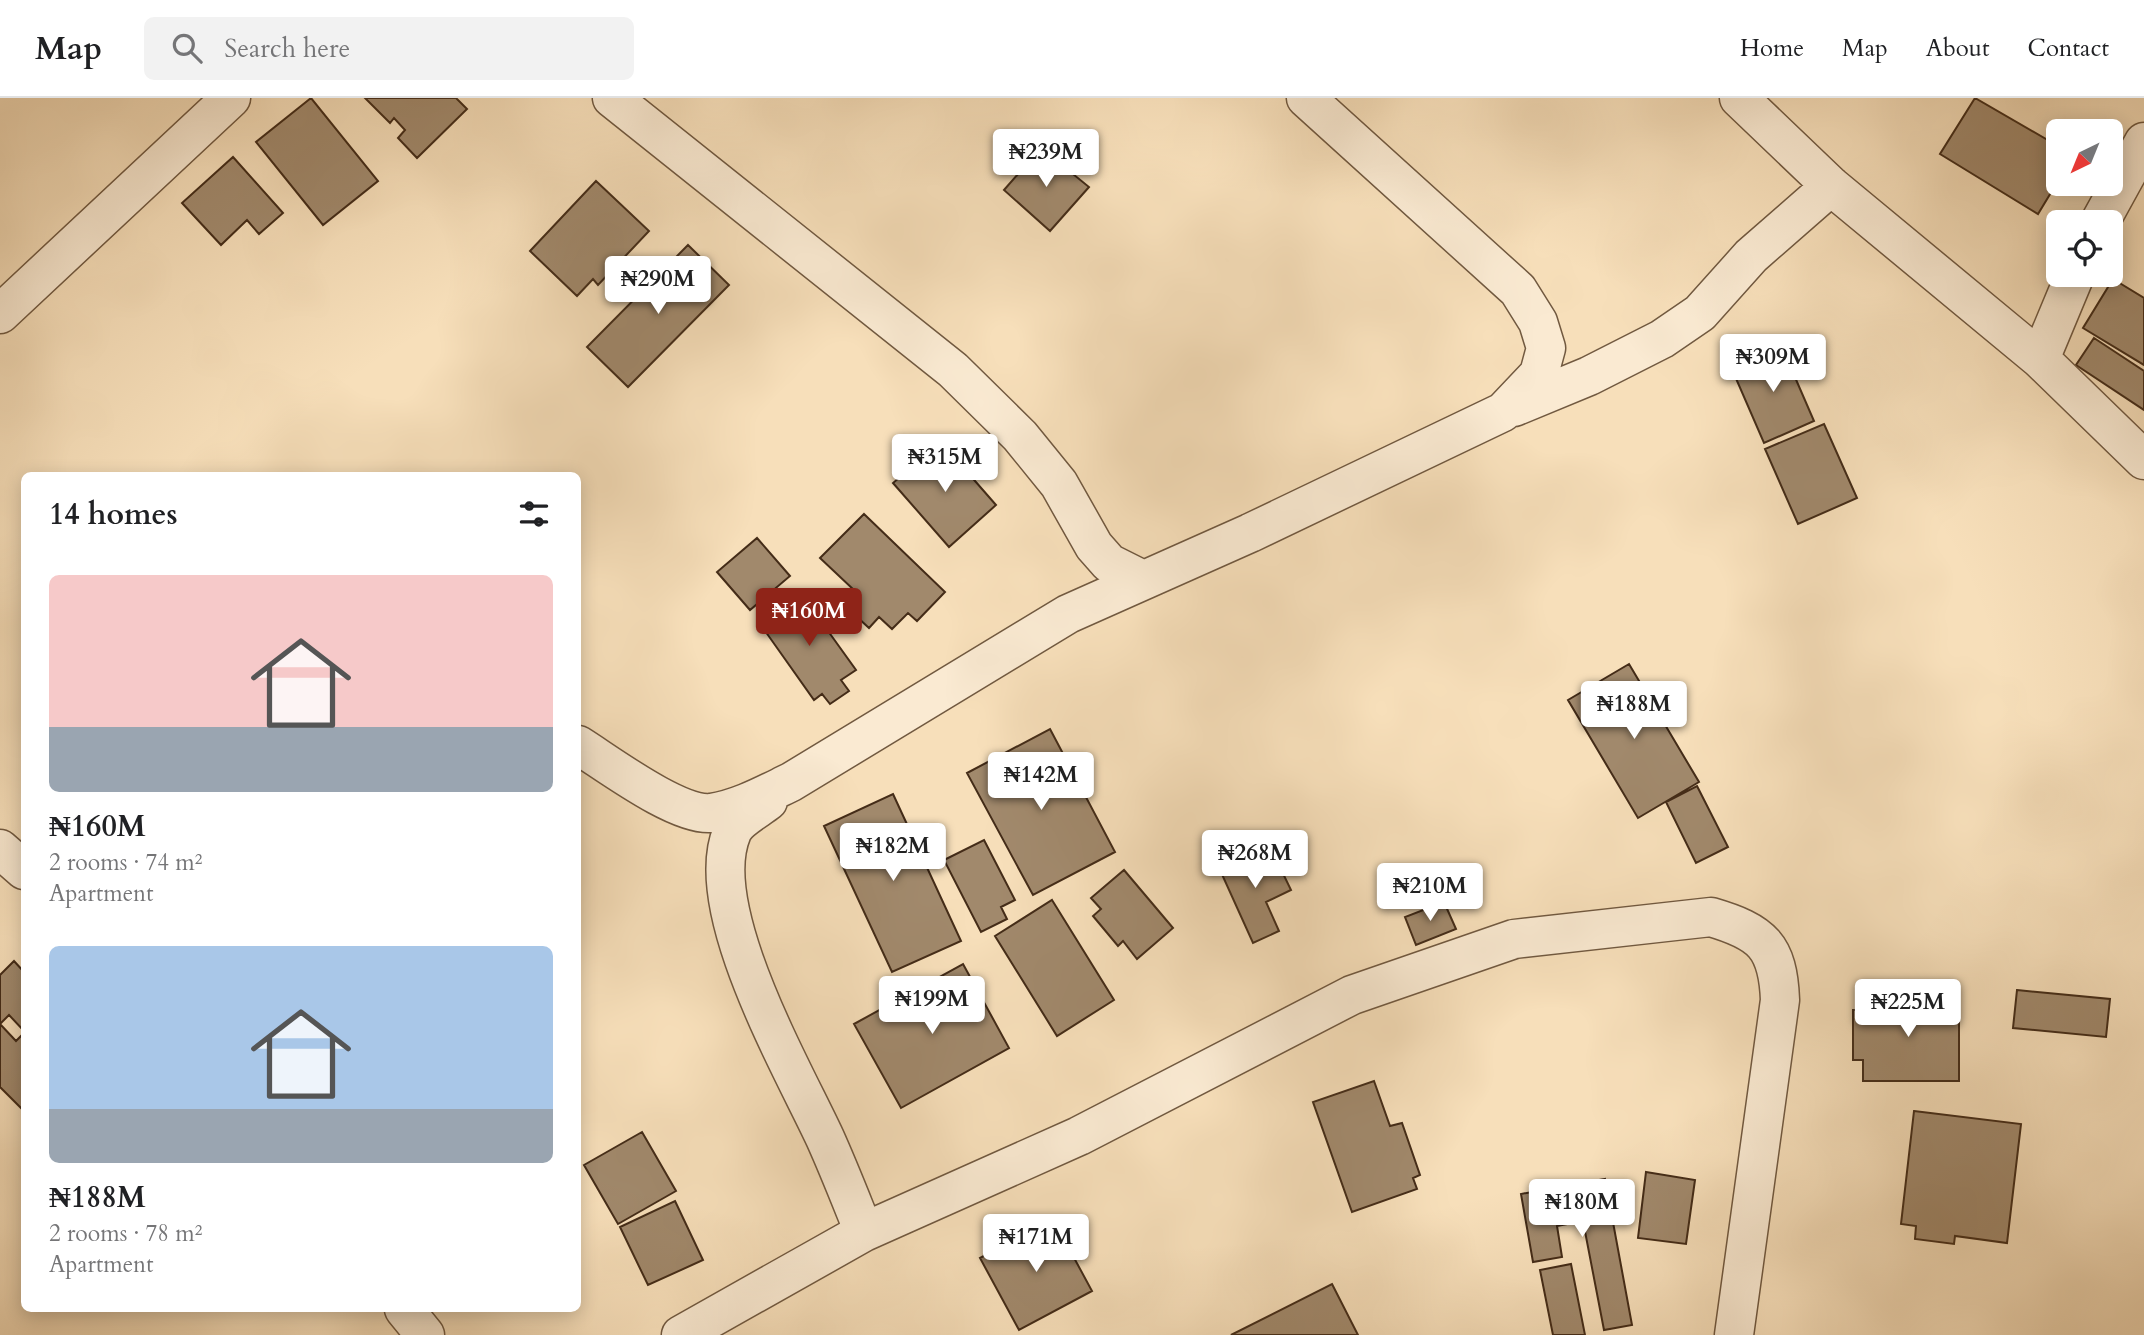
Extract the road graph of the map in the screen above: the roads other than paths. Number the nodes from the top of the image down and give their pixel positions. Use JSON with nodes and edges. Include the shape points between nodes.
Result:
{"nodes":[{"id":1,"x":231,"y":98,"type":"edge"},
{"id":2,"x":612,"y":98,"type":"edge"},
{"id":3,"x":1306,"y":98,"type":"edge"},
{"id":4,"x":1739,"y":98,"type":"edge"},
{"id":5,"x":2144,"y":142,"type":"edge"},
{"id":6,"x":1831,"y":186,"type":"junction"},
{"id":7,"x":2107,"y":210,"type":"edge"},
{"id":8,"x":2070,"y":287,"type":"edge"},
{"id":9,"x":0,"y":314,"type":"edge"},
{"id":10,"x":2040,"y":359,"type":"junction"},
{"id":11,"x":1503,"y":412,"type":"junction"},
{"id":12,"x":2144,"y":460,"type":"edge"},
{"id":13,"x":1094,"y":546,"type":"junction"},
{"id":14,"x":1141,"y":579,"type":"junction"},
{"id":15,"x":1068,"y":614,"type":"junction"},
{"id":16,"x":581,"y":746,"type":"edge"},
{"id":17,"x":791,"y":782,"type":"junction"},
{"id":18,"x":0,"y":849,"type":"edge"},
{"id":19,"x":21,"y":866,"type":"edge"},
{"id":20,"x":864,"y":1232,"type":"junction"},
{"id":21,"x":406,"y":1312,"type":"edge"},
{"id":22,"x":425,"y":1335,"type":"edge"},
{"id":23,"x":681,"y":1335,"type":"edge"},
{"id":24,"x":1734,"y":1335,"type":"edge"}],
"edges":[{"from":1,"to":9,"type":"street"},
{"from":2,"to":13,"type":"street","via":[[953,370],[1020,436],[1059,484]]},
{"from":3,"to":11,"type":"street","via":[[1518,290],[1538,322],[1546,348],[1539,374]]},
{"from":4,"to":6,"type":"street"},
{"from":5,"to":7,"type":"street"},
{"from":6,"to":10,"type":"street"},
{"from":6,"to":11,"type":"street","via":[[1751,256],[1700,313],[1662,339],[1589,376]]},
{"from":8,"to":10,"type":"street"},
{"from":10,"to":12,"type":"street"},
{"from":11,"to":14,"type":"street","via":[[1250,533]]},
{"from":13,"to":14,"type":"street","via":[[1109,563]]},
{"from":13,"to":15,"type":"street","via":[[1087,579]]},
{"from":14,"to":15,"type":"street"},
{"from":15,"to":17,"type":"street"},
{"from":16,"to":17,"type":"street","via":[[666,800],[708,813],[759,798]]},
{"from":17,"to":20,"type":"street","via":[[733,829],[727,852],[730,915],[788,1065]]},
{"from":18,"to":19,"type":"street"},
{"from":20,"to":23,"type":"street"},
{"from":20,"to":24,"type":"street","via":[[1079,1136],[1352,995],[1514,939],[1711,917],[1743,926],[1767,944],[1779,973],[1780,1000]]},
{"from":21,"to":22,"type":"street"}]}
